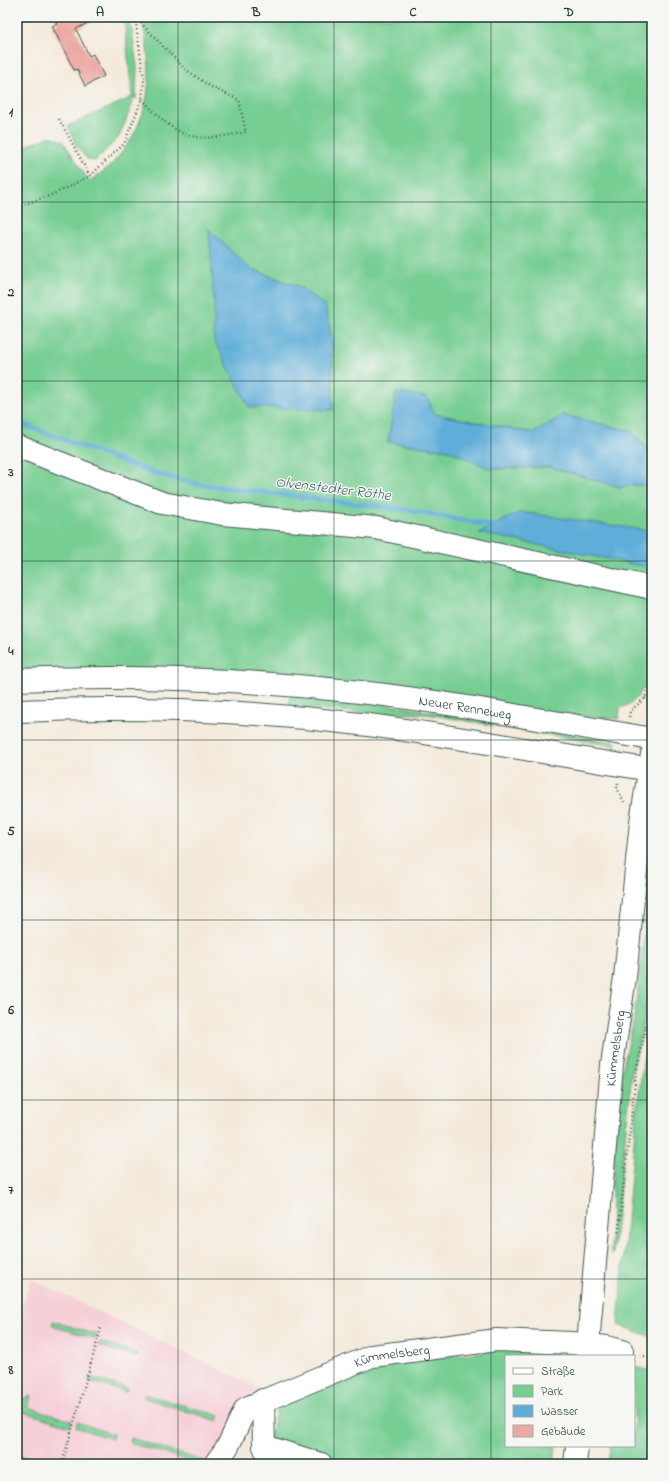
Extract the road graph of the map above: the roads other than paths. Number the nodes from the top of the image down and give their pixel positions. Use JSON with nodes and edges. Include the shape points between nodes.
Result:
{"nodes":[{"id":1,"x":17,"y":446,"type":"edge"},
{"id":2,"x":652,"y":588,"type":"edge"},
{"id":3,"x":17,"y":680,"type":"edge"},
{"id":4,"x":17,"y":711,"type":"edge"},
{"id":5,"x":652,"y":739,"type":"edge"},
{"id":6,"x":651,"y":764,"type":"edge"},
{"id":7,"x":588,"y":1350,"type":"edge"},
{"id":8,"x":622,"y":1351,"type":"dead end"},
{"id":9,"x":263,"y":1400,"type":"junction"},
{"id":10,"x":577,"y":1447,"type":"edge"},
{"id":11,"x":267,"y":1455,"type":"edge"},
{"id":12,"x":215,"y":1464,"type":"edge"},
{"id":13,"x":321,"y":1464,"type":"edge"},
{"id":14,"x":575,"y":1464,"type":"edge"}],
"edges":[{"from":1,"to":2,"type":"main road","via":[[162,503],[222,514],[376,528]]},
{"from":3,"to":5,"type":"main road","name":"Neuer Renneweg","via":[[157,678],[277,684],[432,701]]},
{"from":4,"to":6,"type":"main road","via":[[153,710],[279,716],[446,735]]},
{"from":6,"to":7,"type":"main road","name":"Kümmelsberg","via":[[641,822],[612,1072]]},
{"from":7,"to":8,"type":"main road"},
{"from":7,"to":9,"type":"main road","name":"Kümmelsberg","via":[[551,1341],[496,1340],[372,1356]]},
{"from":9,"to":11,"type":"main road"},
{"from":9,"to":12,"type":"main road","name":"Kümmelsberg","via":[[246,1408],[228,1446]]},
{"from":10,"to":14,"type":"main road"},
{"from":11,"to":13,"type":"main road"}]}
